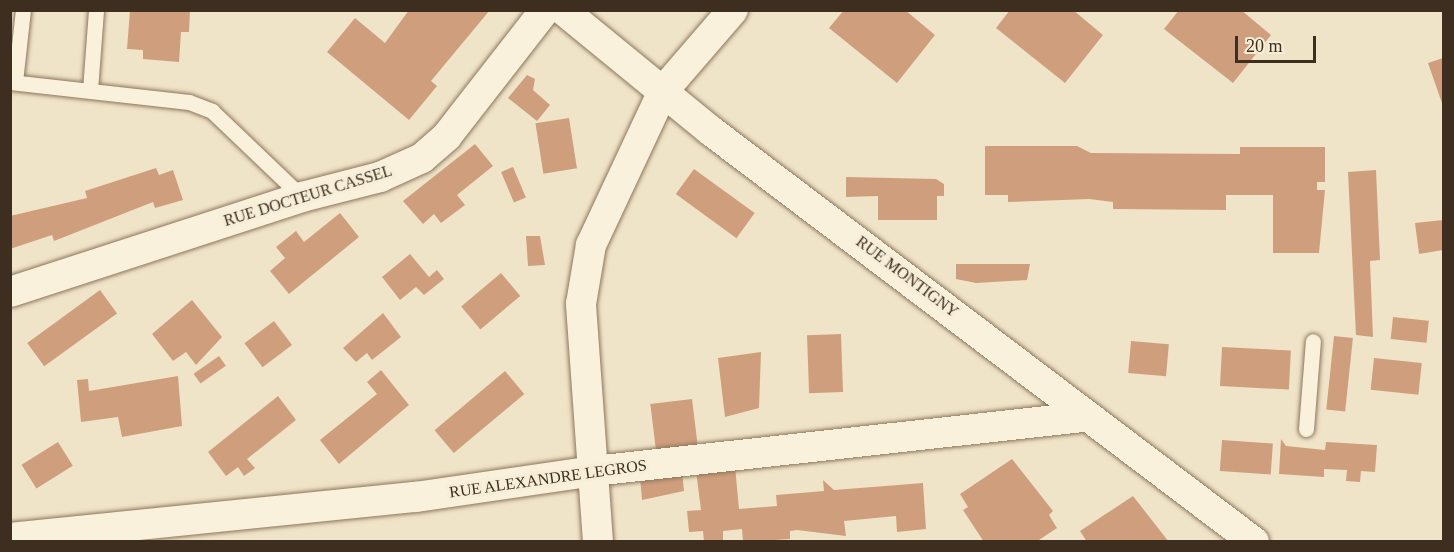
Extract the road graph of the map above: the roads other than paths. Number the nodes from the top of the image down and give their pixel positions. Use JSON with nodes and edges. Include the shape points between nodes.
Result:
{"nodes":[{"id":1,"x":23,"y":10,"type":"edge"},
{"id":2,"x":96,"y":10,"type":"edge"},
{"id":3,"x":545,"y":10,"type":"edge"},
{"id":4,"x":563,"y":10,"type":"edge"},
{"id":5,"x":733,"y":10,"type":"edge"},
{"id":6,"x":13,"y":82,"type":"edge"},
{"id":7,"x":90,"y":90,"type":"junction"},
{"id":8,"x":663,"y":91,"type":"junction"},
{"id":9,"x":302,"y":197,"type":"junction"},
{"id":10,"x":10,"y":292,"type":"edge"},
{"id":11,"x":1313,"y":341,"type":"dead end"},
{"id":12,"x":1084,"y":417,"type":"junction"},
{"id":13,"x":1306,"y":429,"type":"dead end"},
{"id":14,"x":594,"y":471,"type":"junction"},
{"id":15,"x":139,"y":533,"type":"edge"},
{"id":16,"x":10,"y":538,"type":"edge"},
{"id":17,"x":598,"y":542,"type":"edge"},
{"id":18,"x":1254,"y":542,"type":"edge"}],
"edges":[{"from":1,"to":6,"type":"lane"},
{"from":2,"to":7,"type":"lane"},
{"from":3,"to":9,"type":"street","name":"RUE DOCTEUR CASSEL","via":[[447,136],[422,158],[380,177]]},
{"from":4,"to":8,"type":"street","name":"RUE MONTIGNY"},
{"from":5,"to":8,"type":"street"},
{"from":6,"to":7,"type":"lane"},
{"from":7,"to":9,"type":"lane","via":[[189,102],[212,111]]},
{"from":8,"to":12,"type":"street","name":"RUE MONTIGNY","via":[[1032,370]]},
{"from":8,"to":14,"type":"street","via":[[628,157],[591,245],[581,304]]},
{"from":9,"to":10,"type":"street","name":"RUE DOCTEUR CASSEL"},
{"from":11,"to":13,"type":"lane"},
{"from":12,"to":14,"type":"street","name":"RUE ALEXANDRE LEGROS"},
{"from":12,"to":18,"type":"street","name":"RUE MONTIGNY"},
{"from":14,"to":15,"type":"street","name":"RUE ALEXANDRE LEGROS"},
{"from":14,"to":17,"type":"street"},
{"from":15,"to":16,"type":"street","name":"RUE ALEXANDRE LEGROS"}]}
